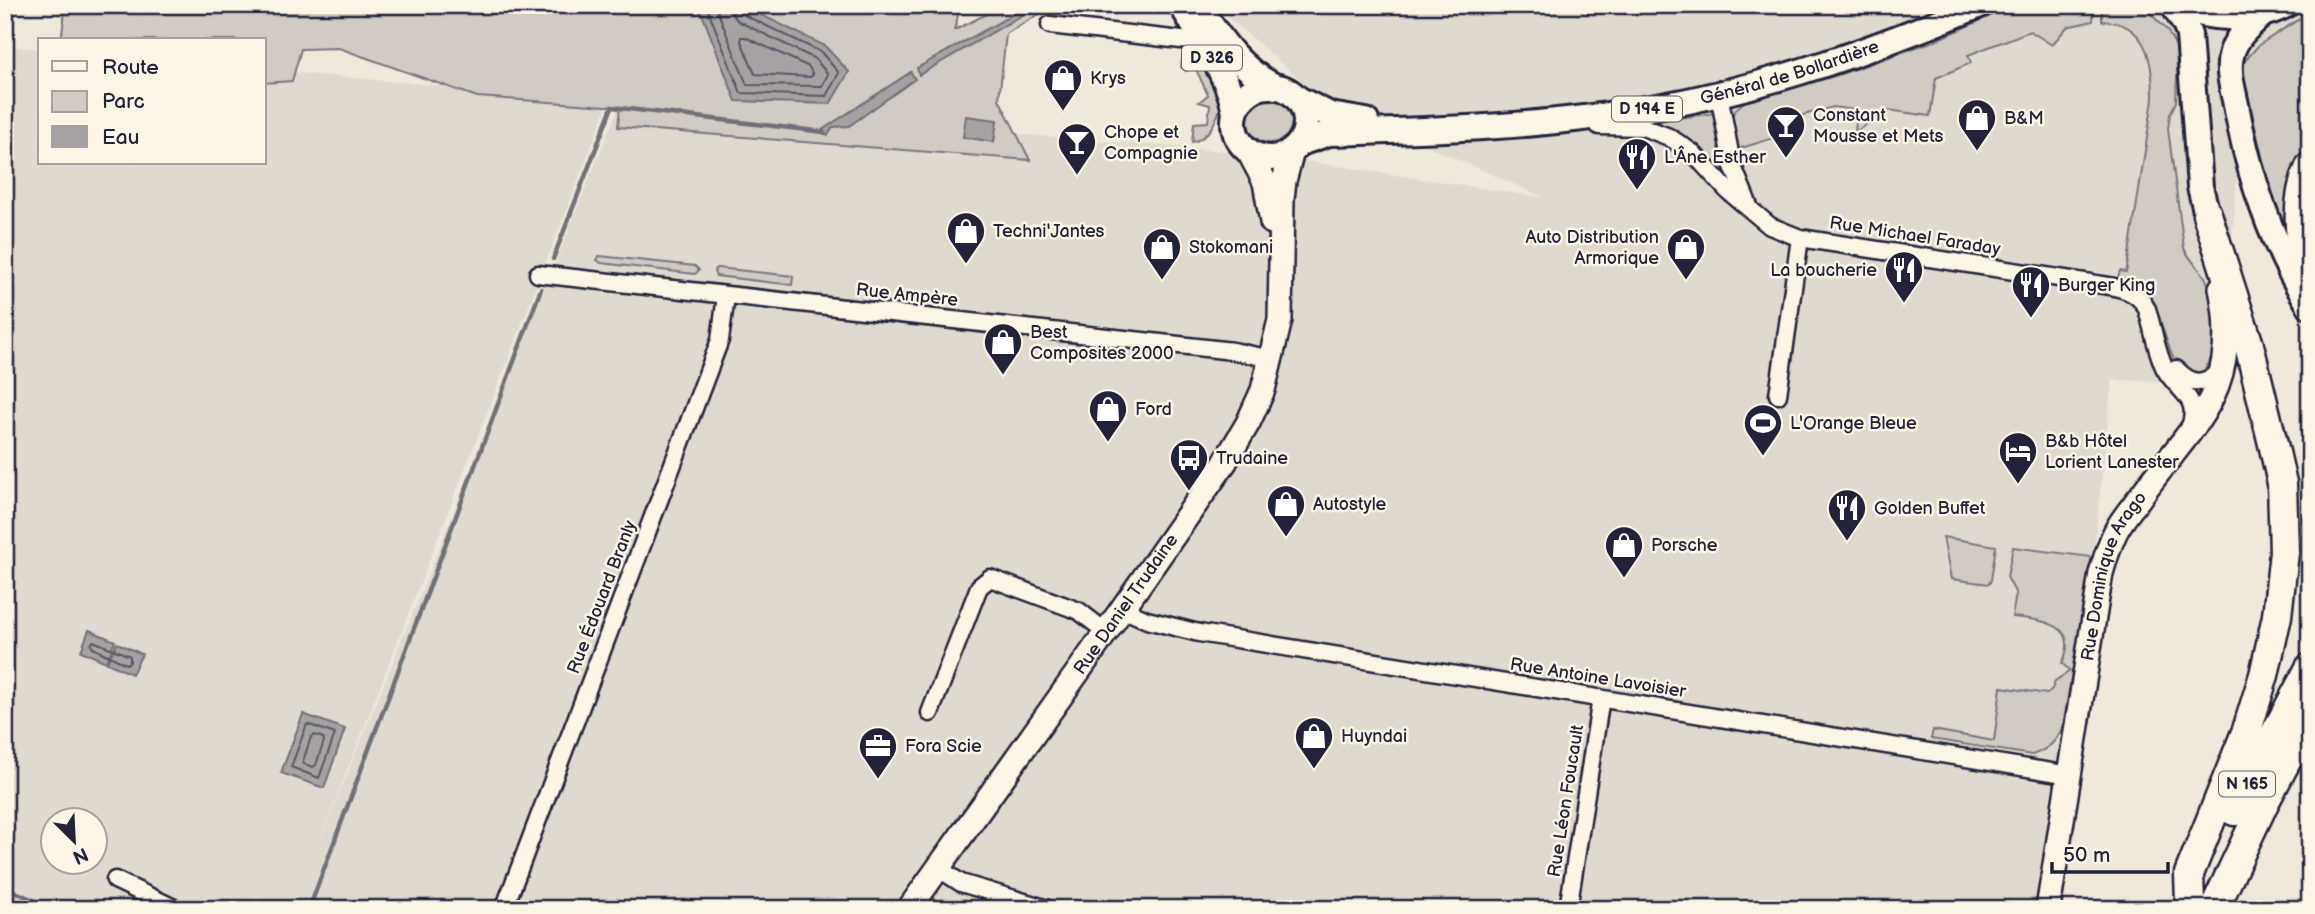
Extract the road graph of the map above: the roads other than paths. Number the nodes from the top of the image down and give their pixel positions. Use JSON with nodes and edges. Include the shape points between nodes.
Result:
{"nodes":[{"id":1,"x":1182,"y":5,"type":"edge"},
{"id":2,"x":1198,"y":5,"type":"edge"},
{"id":3,"x":1962,"y":5,"type":"edge"},
{"id":4,"x":1980,"y":5,"type":"edge"},
{"id":5,"x":2175,"y":5,"type":"edge"},
{"id":6,"x":2274,"y":10,"type":"edge"},
{"id":7,"x":1050,"y":25,"type":"dead end"},
{"id":8,"x":1201,"y":40,"type":"junction"},
{"id":9,"x":1276,"y":87,"type":"junction"},
{"id":10,"x":1719,"y":94,"type":"junction"},
{"id":11,"x":1298,"y":99,"type":"junction"},
{"id":12,"x":1235,"y":113,"type":"junction"},
{"id":13,"x":1520,"y":125,"type":"junction"},
{"id":14,"x":1296,"y":147,"type":"junction"},
{"id":15,"x":1249,"y":152,"type":"junction"},
{"id":16,"x":2310,"y":167,"type":"edge"},
{"id":17,"x":1750,"y":208,"type":"junction"},
{"id":18,"x":2207,"y":214,"type":"junction"},
{"id":19,"x":1800,"y":238,"type":"junction"},
{"id":20,"x":538,"y":274,"type":"dead end"},
{"id":21,"x":1280,"y":274,"type":"junction"},
{"id":22,"x":2310,"y":277,"type":"edge"},
{"id":23,"x":726,"y":296,"type":"junction"},
{"id":24,"x":2310,"y":306,"type":"edge"},
{"id":25,"x":2150,"y":319,"type":"junction"},
{"id":26,"x":1272,"y":359,"type":"junction"},
{"id":27,"x":2222,"y":372,"type":"junction"},
{"id":28,"x":1778,"y":395,"type":"dead end"},
{"id":29,"x":2185,"y":441,"type":"junction"},
{"id":30,"x":1122,"y":609,"type":"junction"},
{"id":31,"x":1106,"y":632,"type":"junction"},
{"id":32,"x":2310,"y":667,"type":"edge"},
{"id":33,"x":1601,"y":698,"type":"junction"},
{"id":34,"x":930,"y":713,"type":"dead end"},
{"id":35,"x":2310,"y":716,"type":"edge"},
{"id":36,"x":2070,"y":775,"type":"junction"},
{"id":37,"x":938,"y":867,"type":"junction"},
{"id":38,"x":115,"y":880,"type":"dead end"},
{"id":39,"x":2197,"y":907,"type":"edge"},
{"id":40,"x":176,"y":909,"type":"edge"},
{"id":41,"x":504,"y":909,"type":"edge"},
{"id":42,"x":909,"y":909,"type":"edge"},
{"id":43,"x":1048,"y":909,"type":"edge"},
{"id":44,"x":1568,"y":909,"type":"edge"},
{"id":45,"x":2048,"y":909,"type":"edge"}],
"edges":[{"from":1,"to":8,"type":"main road","number":"D 326"},
{"from":2,"to":9,"type":"main road","number":"D 326","via":[[1233,55]]},
{"from":3,"to":11,"type":"main road","name":"Général de Bollardière","number":"D 194 E","via":[[1781,70],[1611,107],[1538,116],[1401,122],[1330,115]]},
{"from":4,"to":10,"type":"main road","name":"Général de Bollardière","number":"D 194 E","via":[[1843,59]]},
{"from":5,"to":6,"type":"main road","via":[[2225,18]]},
{"from":5,"to":18,"type":"main road","name":"Rue Dominique Arago","via":[[2189,35],[2200,187]]},
{"from":6,"to":24,"type":"main road","via":[[2247,27],[2234,46],[2230,75],[2255,189],[2274,241]]},
{"from":7,"to":8,"type":"street"},
{"from":8,"to":12,"type":"main road","number":"D 326","via":[[1224,78]]},
{"from":9,"to":11,"type":"main road"},
{"from":9,"to":12,"type":"main road","via":[[1251,92]]},
{"from":10,"to":13,"type":"main road","name":"Général de Bollardière","number":"D 194 E","via":[[1620,113]]},
{"from":10,"to":17,"type":"street","via":[[1732,164]]},
{"from":11,"to":14,"type":"main road","via":[[1306,125]]},
{"from":12,"to":15,"type":"main road","via":[[1234,130]]},
{"from":13,"to":14,"type":"main road","name":"Général de Bollardière","number":"D 194 E","via":[[1329,133]]},
{"from":13,"to":17,"type":"street","name":"Rue Michael Faraday","via":[[1643,127],[1682,145]]},
{"from":14,"to":15,"type":"main road","via":[[1266,159]]},
{"from":14,"to":21,"type":"main road","name":"Rue Daniel Trudaine","via":[[1283,190]]},
{"from":15,"to":21,"type":"main road","name":"Rue Daniel Trudaine","via":[[1265,182]]},
{"from":16,"to":22,"type":"highway","via":[[2301,198],[2300,225]]},
{"from":17,"to":19,"type":"street","name":"Rue Michael Faraday","via":[[1770,226]]},
{"from":18,"to":27,"type":"main road","name":"Rue Dominique Arago","via":[[2225,310],[2227,342]]},
{"from":18,"to":39,"type":"highway","via":[[2249,345],[2282,483],[2284,552],[2277,616],[2263,675],[2243,742],[2189,874]]},
{"from":19,"to":25,"type":"street","name":"Rue Michael Faraday","via":[[2123,289],[2143,300]]},
{"from":19,"to":28,"type":"street"},
{"from":20,"to":23,"type":"street","name":"Rue Ampère"},
{"from":21,"to":26,"type":"main road","name":"Rue Daniel Trudaine","via":[[1280,320]]},
{"from":23,"to":26,"type":"street","name":"Rue Ampère"},
{"from":23,"to":41,"type":"street","name":"Rue Édouard Branly","via":[[720,340]]},
{"from":25,"to":27,"type":"street","name":"Rue Michael Faraday","via":[[2172,366],[2188,380],[2198,383]]},
{"from":25,"to":29,"type":"street","name":"Rue Michael Faraday","via":[[2165,369],[2192,404],[2193,418]]},
{"from":26,"to":30,"type":"main road","name":"Rue Daniel Trudaine","via":[[1238,442]]},
{"from":27,"to":29,"type":"main road","name":"Rue Dominique Arago","via":[[2203,416]]},
{"from":29,"to":36,"type":"main road","name":"Rue Dominique Arago","via":[[2115,531],[2107,552],[2095,601]]},
{"from":30,"to":31,"type":"main road","name":"Rue Daniel Trudaine"},
{"from":30,"to":33,"type":"street","name":"Rue Antoine Lavoisier","via":[[1199,633]]},
{"from":31,"to":34,"type":"street","via":[[1079,611],[990,578],[979,587]]},
{"from":31,"to":37,"type":"main road","name":"Rue Daniel Trudaine"},
{"from":32,"to":39,"type":"highway","number":"N 165","via":[[2250,777]]},
{"from":33,"to":36,"type":"street","name":"Rue Antoine Lavoisier"},
{"from":33,"to":44,"type":"street","name":"Rue Léon Foucault"},
{"from":35,"to":39,"type":"highway","number":"N 165","via":[[2264,803]]},
{"from":36,"to":45,"type":"main road","name":"Rue Dominique Arago"},
{"from":37,"to":42,"type":"main road","name":"Rue Daniel Trudaine"},
{"from":37,"to":43,"type":"street","via":[[961,883]]},
{"from":38,"to":40,"type":"street"}]}
